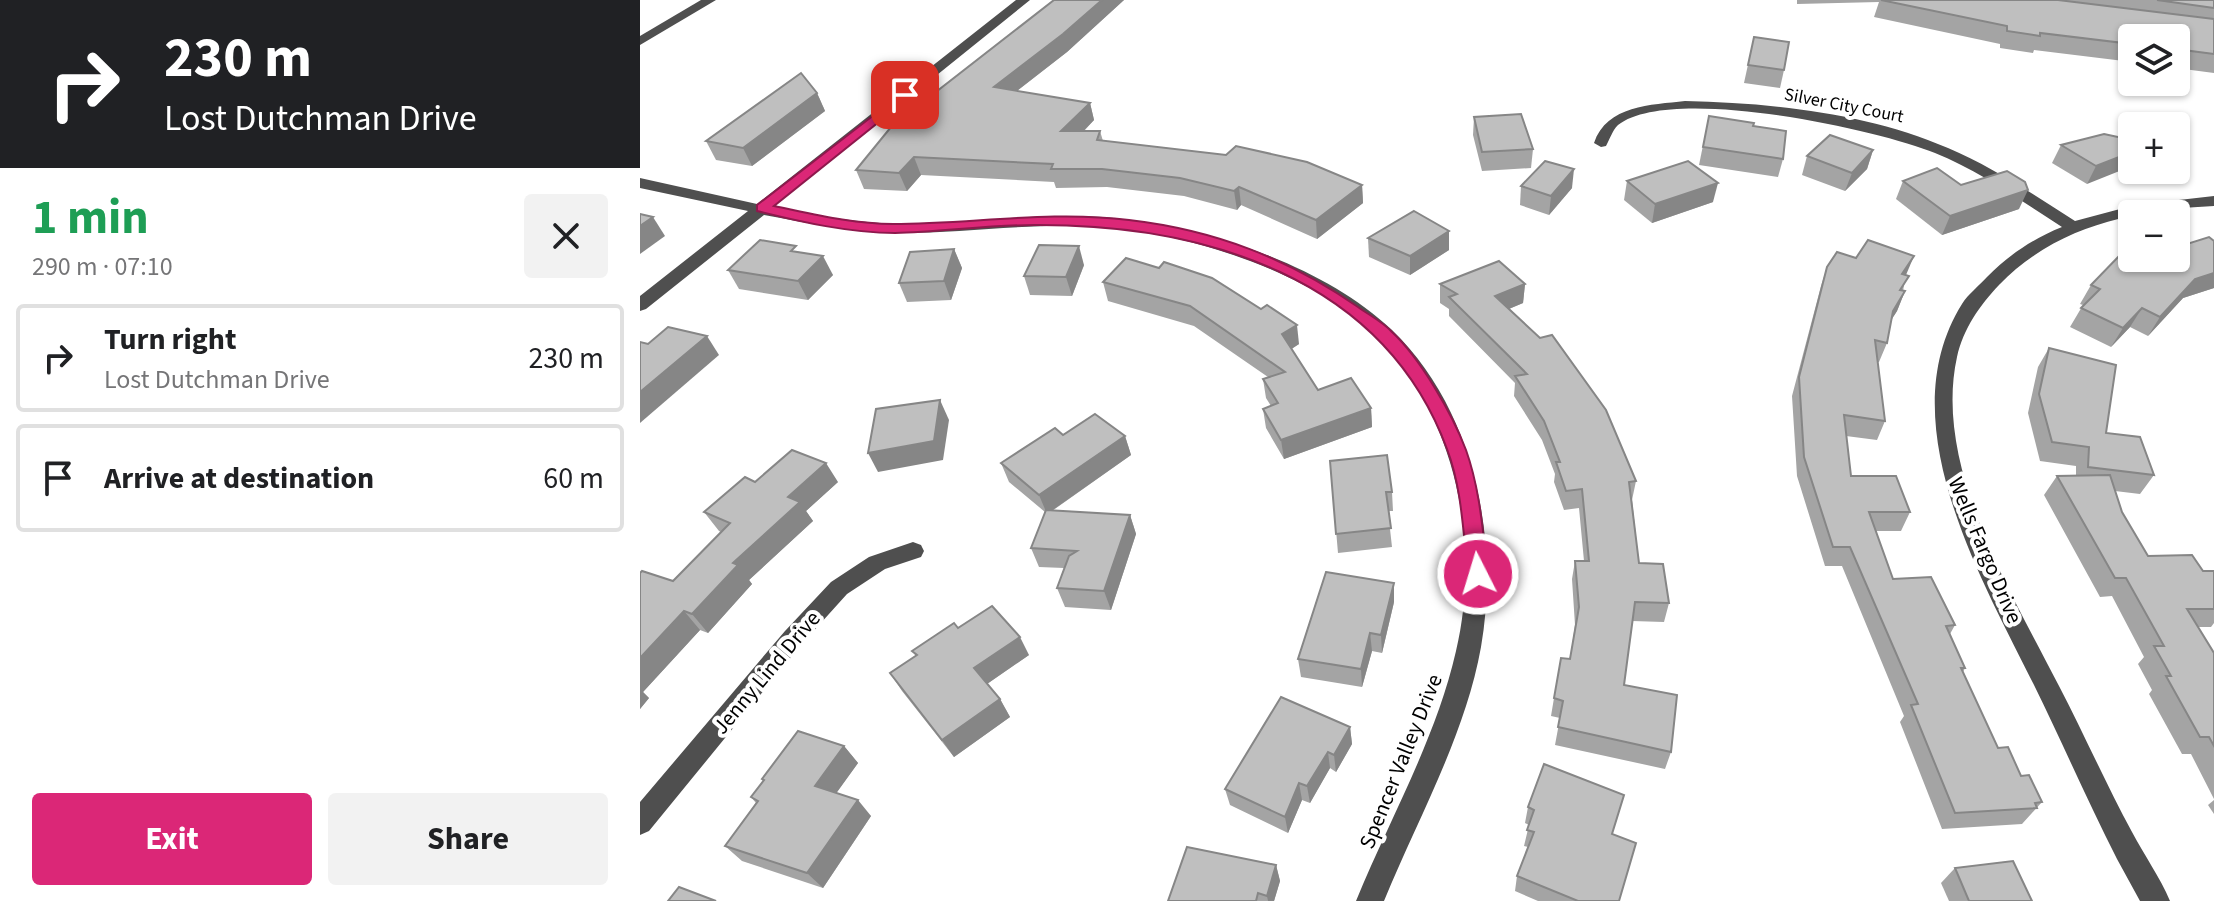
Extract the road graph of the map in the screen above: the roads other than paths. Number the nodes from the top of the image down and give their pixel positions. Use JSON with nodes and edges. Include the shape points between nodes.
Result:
{"nodes":[{"id":1,"x":710,"y":0,"type":"edge"},
{"id":2,"x":1024,"y":0,"type":"edge"},
{"id":3,"x":640,"y":41,"type":"edge"},
{"id":4,"x":1601,"y":143,"type":"dead end"},
{"id":5,"x":640,"y":183,"type":"edge"},
{"id":6,"x":2214,"y":201,"type":"edge"},
{"id":7,"x":762,"y":208,"type":"junction"},
{"id":8,"x":2073,"y":227,"type":"junction"},
{"id":9,"x":640,"y":305,"type":"edge"},
{"id":10,"x":913,"y":551,"type":"dead end"},
{"id":11,"x":640,"y":822,"type":"edge"},
{"id":12,"x":1370,"y":901,"type":"edge"},
{"id":13,"x":2156,"y":901,"type":"edge"}],
"edges":[{"from":1,"to":3,"type":"street"},
{"from":2,"to":7,"type":"street"},
{"from":4,"to":8,"type":"street","name":"Silver City Court","via":[[1615,120],[1672,104],[1745,108],[1844,123],[1940,149]]},
{"from":5,"to":7,"type":"street","name":"Spencer Valley Drive"},
{"from":6,"to":8,"type":"street","name":"Wells Fargo Drive","via":[[2153,206]]},
{"from":7,"to":9,"type":"street"},
{"from":7,"to":12,"type":"street","name":"Spencer Valley Drive","via":[[893,228],[1070,221],[1176,233],[1269,260],[1314,284],[1387,336],[1437,409],[1457,450],[1478,556],[1478,592],[1453,704]]},
{"from":8,"to":13,"type":"street","name":"Wells Fargo Drive","via":[[2038,242],[2006,266],[1979,290],[1960,319],[1947,349],[1942,392],[1946,444],[1958,491],[2023,639]]},
{"from":10,"to":11,"type":"street","name":"Jenny Lind Drive","via":[[877,563],[839,588]]}]}
